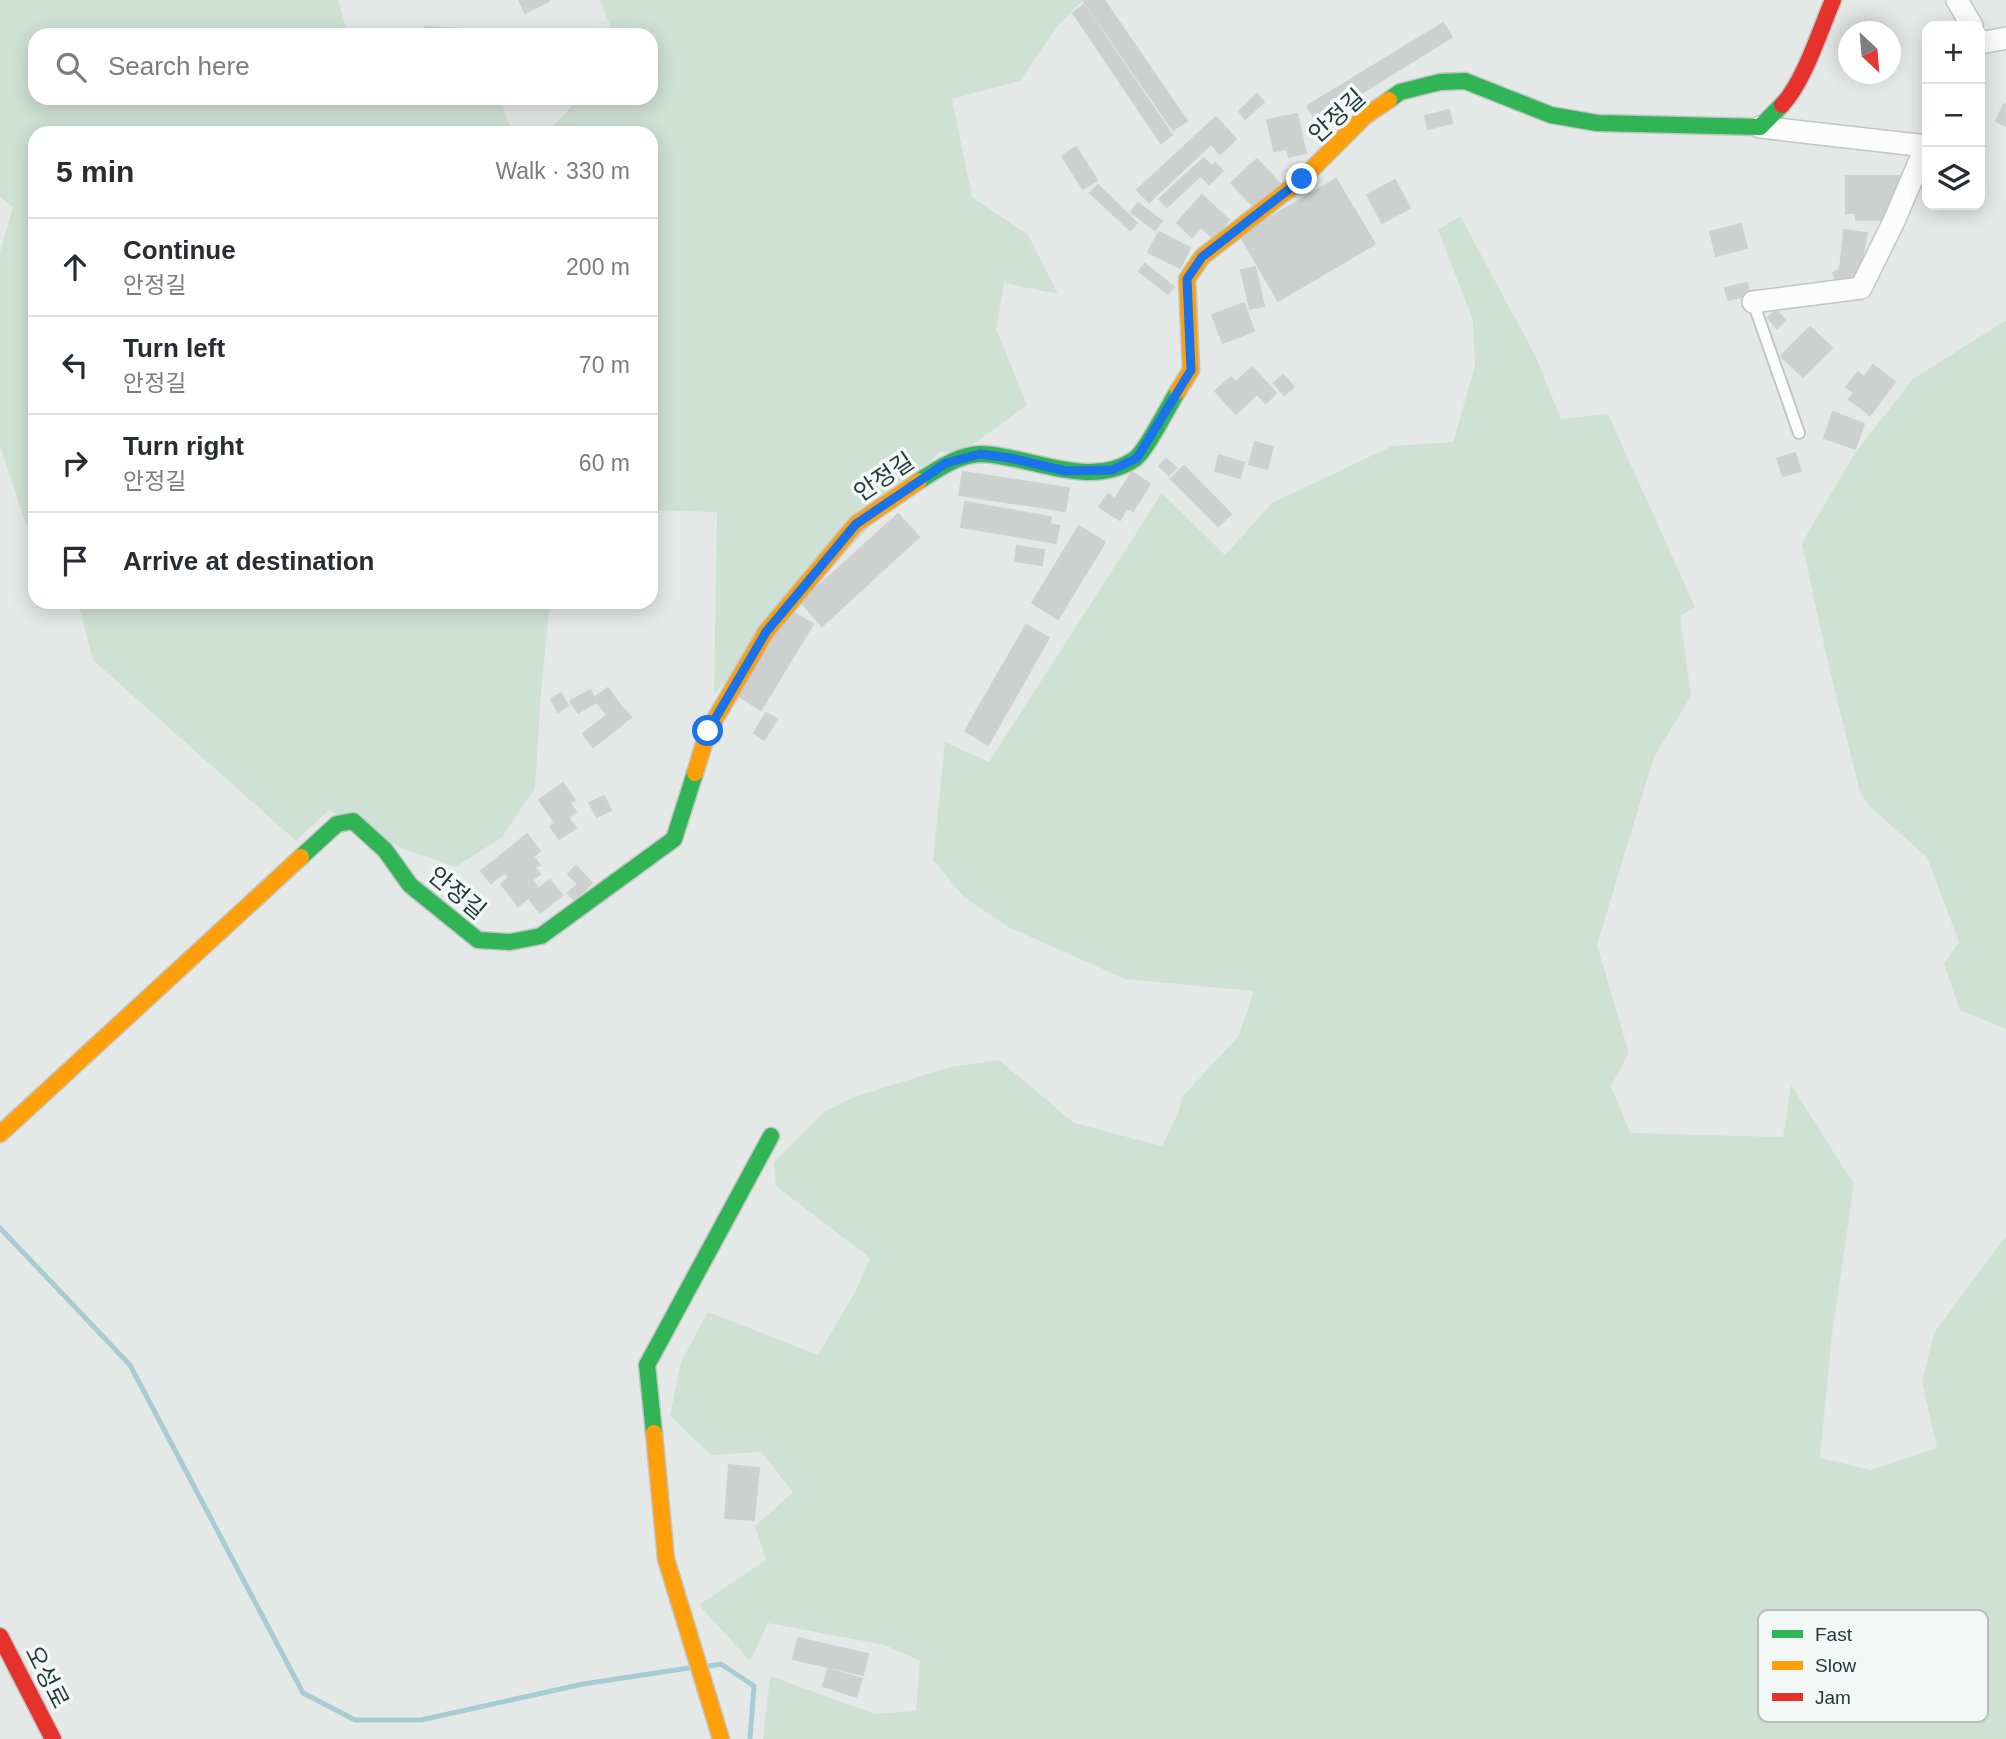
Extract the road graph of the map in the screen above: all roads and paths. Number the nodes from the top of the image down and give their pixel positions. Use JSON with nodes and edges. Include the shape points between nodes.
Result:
{"nodes":[{"id":1,"x":1833,"y":0,"type":"edge"},
{"id":2,"x":1957,"y":0,"type":"edge"},
{"id":3,"x":1968,"y":21,"type":"edge"},
{"id":4,"x":2006,"y":38,"type":"edge"},
{"id":5,"x":1985,"y":39,"type":"edge"},
{"id":6,"x":1760,"y":127,"type":"junction"},
{"id":7,"x":1922,"y":144,"type":"edge"},
{"id":8,"x":1926,"y":147,"type":"edge"},
{"id":9,"x":1753,"y":302,"type":"joint"},
{"id":10,"x":1799,"y":433,"type":"dead end"},
{"id":11,"x":0,"y":1134,"type":"edge"},
{"id":12,"x":771,"y":1136,"type":"dead end"},
{"id":13,"x":0,"y":1636,"type":"edge"},
{"id":14,"x":53,"y":1739,"type":"edge"},
{"id":15,"x":722,"y":1739,"type":"edge"}],
"edges":[{"from":1,"to":6,"type":"street","via":[[1788,98]]},
{"from":2,"to":3,"type":"street"},
{"from":4,"to":5,"type":"street"},
{"from":6,"to":7,"type":"street"},
{"from":6,"to":11,"type":"street","name":"안정길","via":[[1597,123],[1551,115],[1465,81],[1401,92],[1364,117],[1302,179],[1202,257],[1187,279],[1191,370],[1137,458],[1112,470],[1066,471],[980,454],[946,463],[856,524],[766,632],[708,731],[674,839],[541,936],[510,942],[478,940],[410,885],[385,850],[353,821],[337,824]]},
{"from":8,"to":9,"type":"street","via":[[1861,288]]},
{"from":9,"to":10,"type":"lane"},
{"from":12,"to":15,"type":"street","via":[[647,1364],[666,1559]]},
{"from":13,"to":14,"type":"street","name":"오성로"}]}
